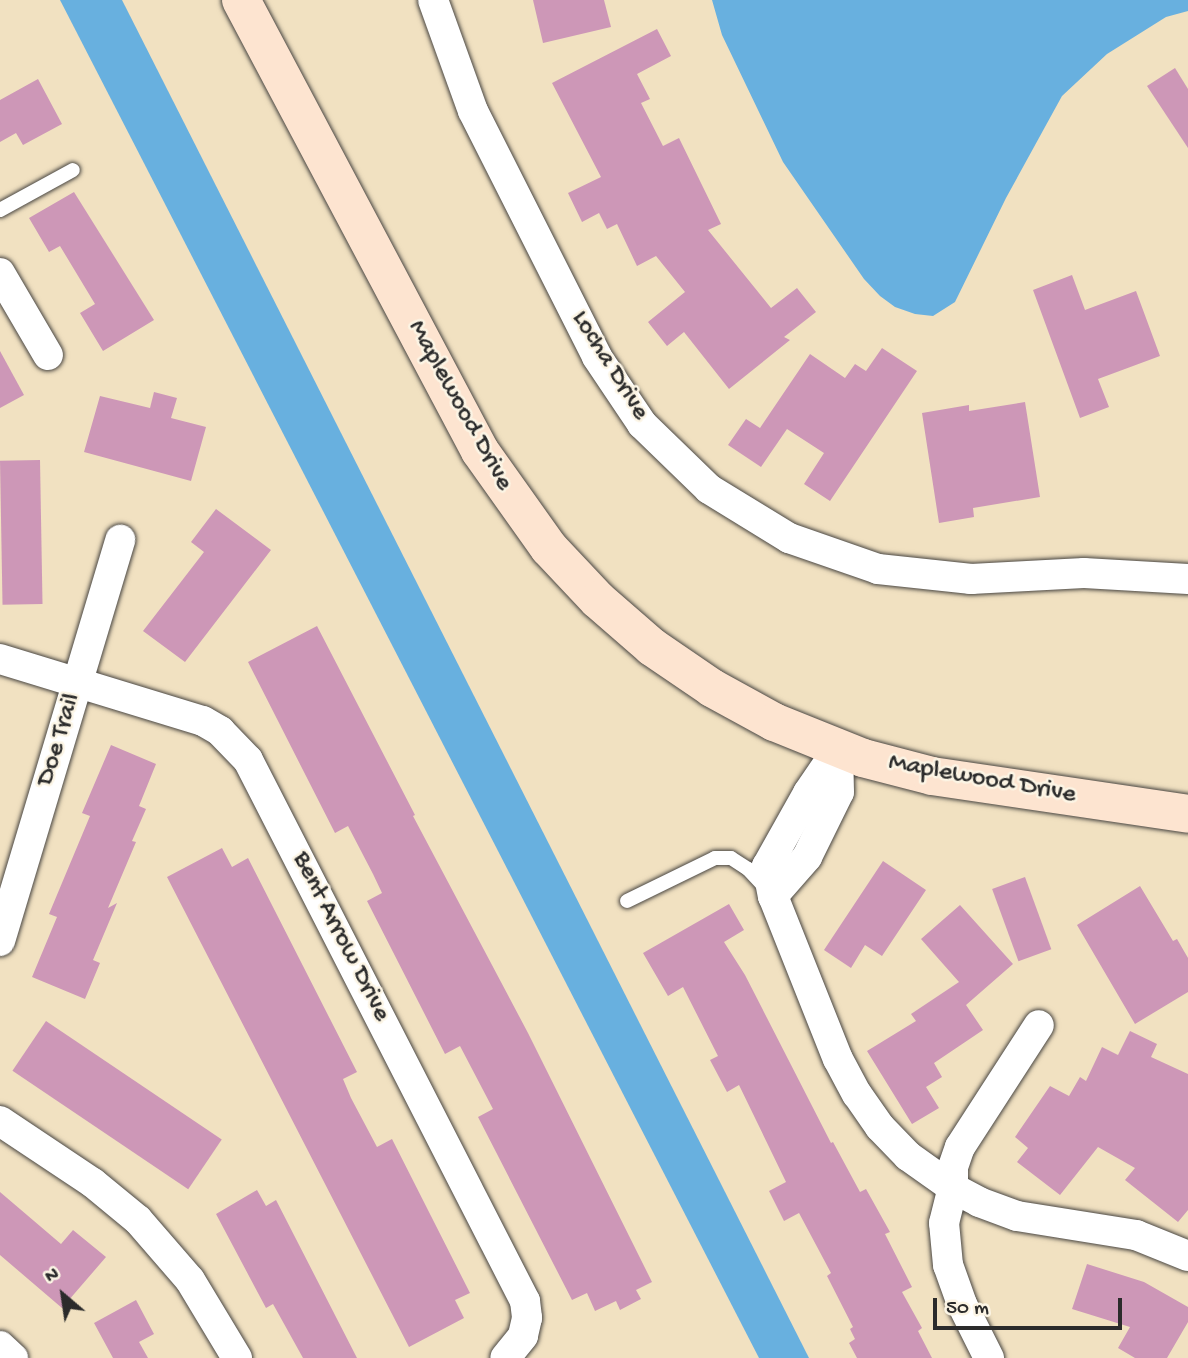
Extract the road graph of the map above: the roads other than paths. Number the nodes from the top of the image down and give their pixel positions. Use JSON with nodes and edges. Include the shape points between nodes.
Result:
{"nodes":[{"id":1,"x":241,"y":0,"type":"edge"},
{"id":2,"x":433,"y":0,"type":"edge"},
{"id":3,"x":73,"y":170,"type":"dead end"},
{"id":4,"x":0,"y":210,"type":"edge"},
{"id":5,"x":0,"y":273,"type":"edge"},
{"id":6,"x":48,"y":355,"type":"dead end"},
{"id":7,"x":120,"y":540,"type":"dead end"},
{"id":8,"x":1188,"y":579,"type":"edge"},
{"id":9,"x":0,"y":659,"type":"edge"},
{"id":10,"x":78,"y":682,"type":"junction"},
{"id":11,"x":838,"y":749,"type":"junction"},
{"id":12,"x":1188,"y":814,"type":"edge"},
{"id":13,"x":773,"y":896,"type":"junction"},
{"id":14,"x":627,"y":901,"type":"dead end"},
{"id":15,"x":0,"y":940,"type":"edge"},
{"id":16,"x":1039,"y":1025,"type":"dead end"},
{"id":17,"x":0,"y":1121,"type":"edge"},
{"id":18,"x":953,"y":1188,"type":"junction"},
{"id":19,"x":1188,"y":1256,"type":"edge"},
{"id":20,"x":0,"y":1346,"type":"edge"},
{"id":21,"x":13,"y":1358,"type":"edge"},
{"id":22,"x":237,"y":1358,"type":"edge"},
{"id":23,"x":505,"y":1358,"type":"edge"},
{"id":24,"x":989,"y":1358,"type":"edge"}],
"edges":[{"from":1,"to":11,"type":"street","name":"Maplewood Drive","via":[[480,451],[549,548],[598,600],[652,647],[712,688],[774,722]]},
{"from":2,"to":8,"type":"street","name":"Locha Drive","via":[[473,111],[597,357],[642,424],[709,489],[789,538],[878,569],[971,579],[1084,573]]},
{"from":3,"to":4,"type":"lane"},
{"from":5,"to":6,"type":"street"},
{"from":7,"to":10,"type":"street","name":"Doe Trail"},
{"from":9,"to":10,"type":"street","name":"Bent Arrow Drive"},
{"from":10,"to":15,"type":"street","name":"Doe Trail"},
{"from":10,"to":23,"type":"street","name":"Bent Arrow Drive","via":[[203,721],[235,745],[254,768],[525,1301],[523,1336]]},
{"from":11,"to":12,"type":"street","name":"Maplewood Drive","via":[[932,776]]},
{"from":11,"to":13,"type":"street","via":[[767,866]]},
{"from":13,"to":14,"type":"lane","via":[[748,869],[731,858],[715,858]]},
{"from":13,"to":18,"type":"street","via":[[856,1094],[908,1156]]},
{"from":16,"to":18,"type":"street","via":[[969,1129],[953,1167]]},
{"from":17,"to":22,"type":"street","via":[[93,1183],[138,1220],[190,1280]]},
{"from":18,"to":19,"type":"street","via":[[1017,1216],[1136,1236]]},
{"from":18,"to":24,"type":"street","via":[[944,1223],[948,1265]]},
{"from":20,"to":21,"type":"street"}]}
